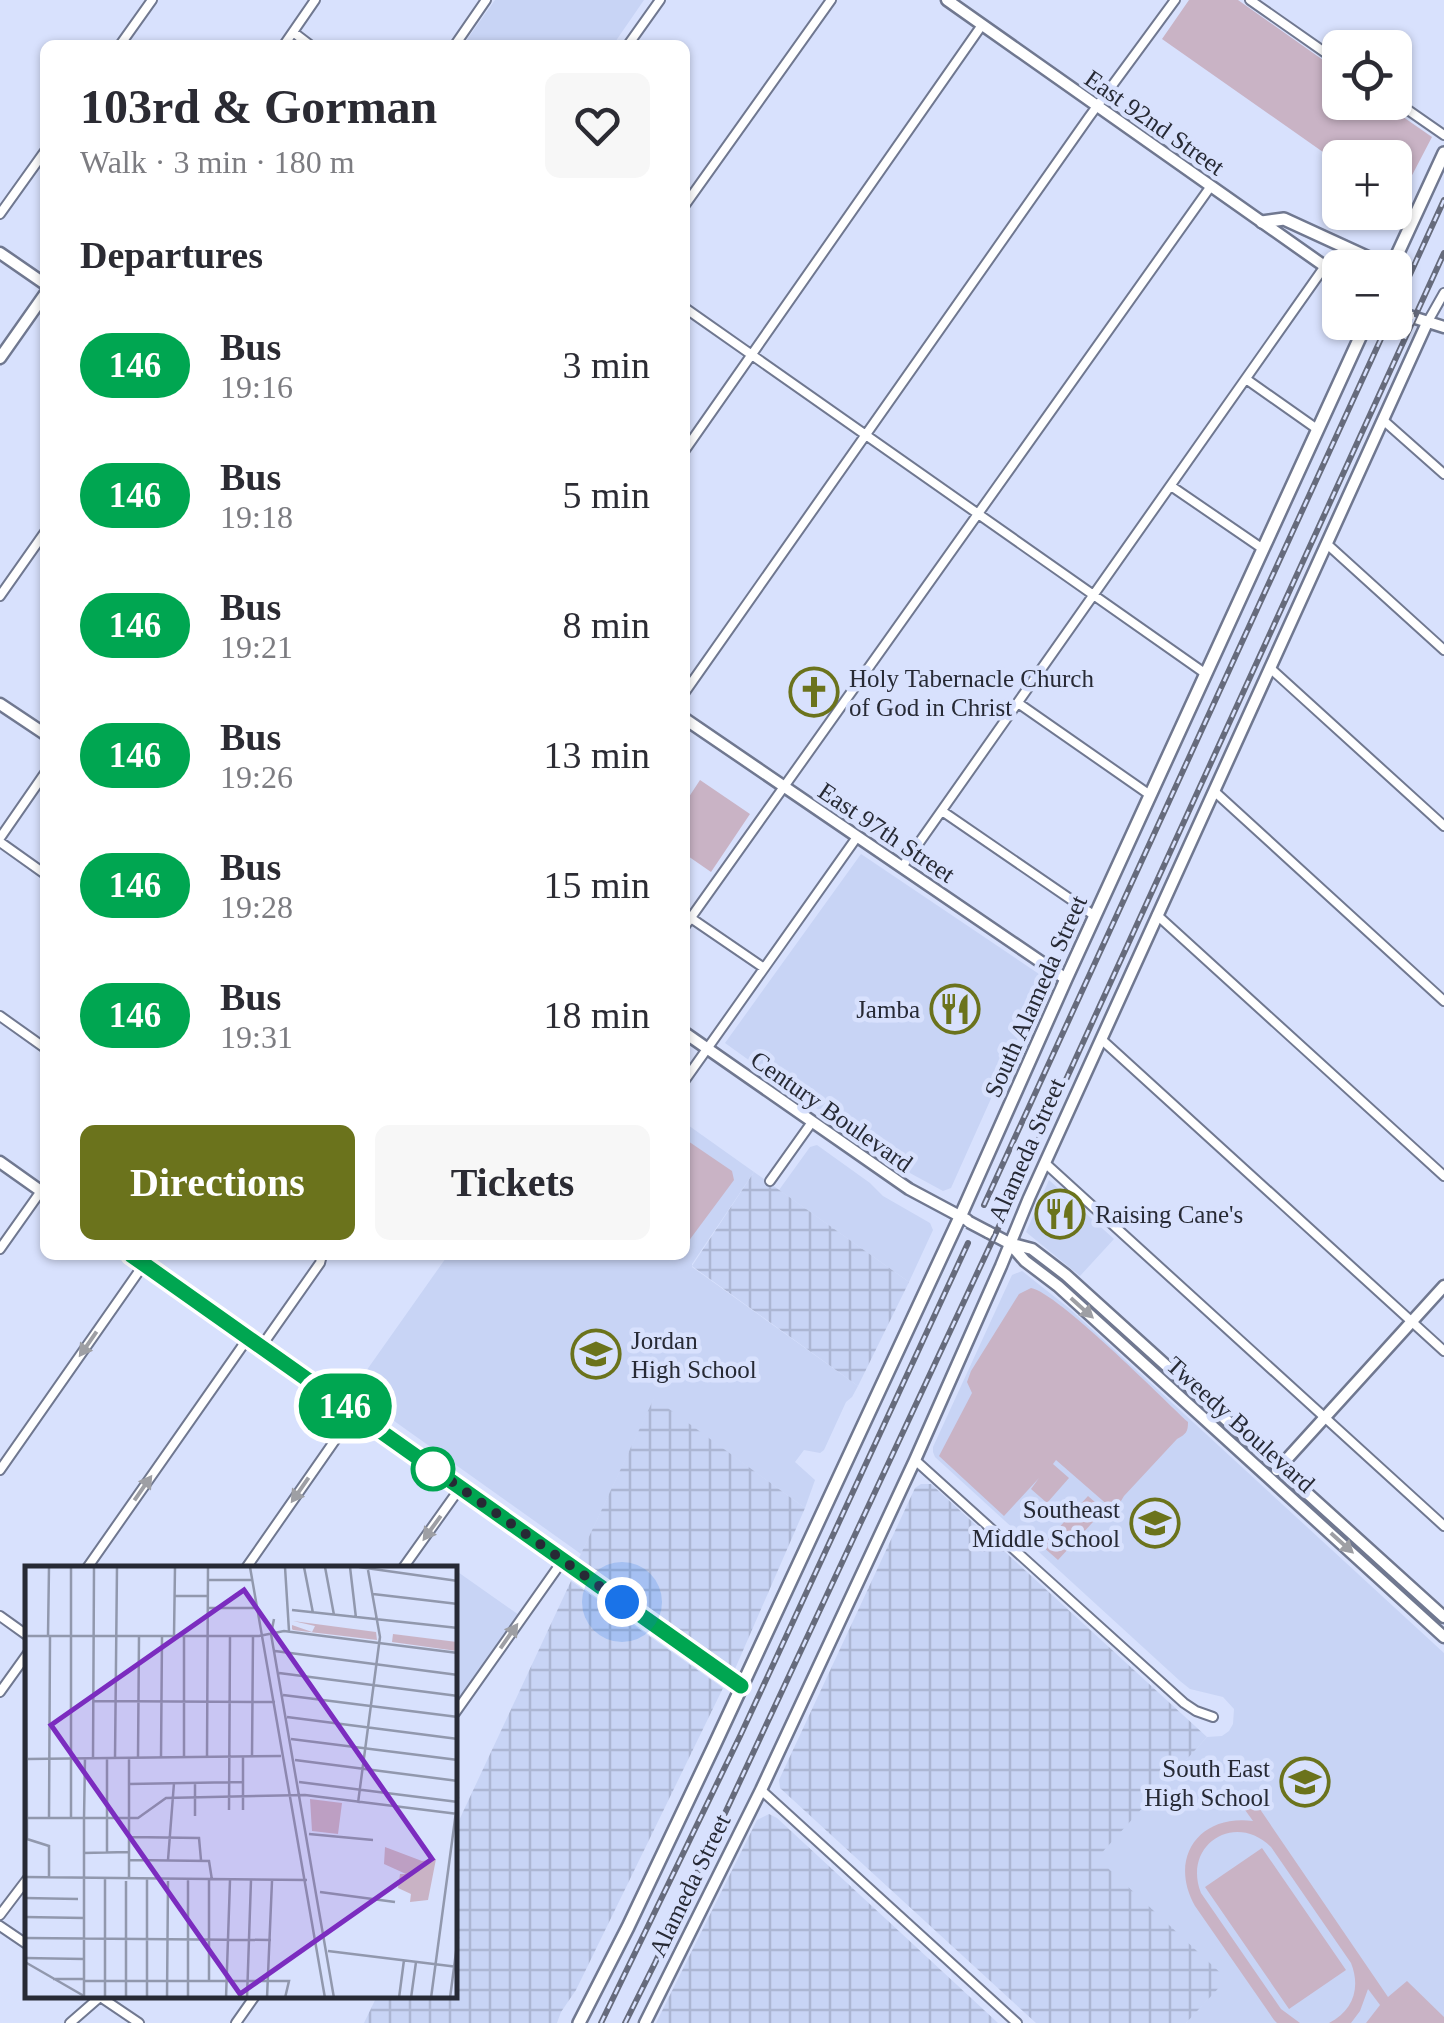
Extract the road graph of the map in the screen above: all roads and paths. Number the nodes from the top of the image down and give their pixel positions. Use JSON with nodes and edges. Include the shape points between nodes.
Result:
{"nodes":[{"id":1,"x":152,"y":0,"type":"edge"},
{"id":2,"x":315,"y":0,"type":"edge"},
{"id":3,"x":486,"y":0,"type":"edge"},
{"id":4,"x":660,"y":0,"type":"edge"},
{"id":5,"x":831,"y":0,"type":"edge"},
{"id":6,"x":947,"y":0,"type":"edge"},
{"id":7,"x":1174,"y":0,"type":"edge"},
{"id":8,"x":1250,"y":0,"type":"edge"},
{"id":9,"x":982,"y":25,"type":"junction"},
{"id":10,"x":293,"y":32,"type":"junction"},
{"id":11,"x":124,"y":40,"type":"edge"},
{"id":12,"x":287,"y":40,"type":"edge"},
{"id":13,"x":303,"y":40,"type":"edge"},
{"id":14,"x":458,"y":40,"type":"edge"},
{"id":15,"x":632,"y":40,"type":"edge"},
{"id":16,"x":1322,"y":50,"type":"edge"},
{"id":17,"x":1098,"y":106,"type":"junction"},
{"id":18,"x":1412,"y":113,"type":"edge"},
{"id":19,"x":1444,"y":135,"type":"edge"},
{"id":20,"x":1444,"y":153,"type":"edge"},
{"id":21,"x":40,"y":158,"type":"edge"},
{"id":22,"x":1211,"y":186,"type":"junction"},
{"id":23,"x":690,"y":198,"type":"edge"},
{"id":24,"x":0,"y":214,"type":"edge"},
{"id":25,"x":1262,"y":222,"type":"junction"},
{"id":26,"x":1352,"y":250,"type":"edge"},
{"id":27,"x":1399,"y":250,"type":"edge"},
{"id":28,"x":0,"y":253,"type":"edge"},
{"id":29,"x":1322,"y":264,"type":"edge"},
{"id":30,"x":1322,"y":270,"type":"edge"},
{"id":31,"x":40,"y":281,"type":"edge"},
{"id":32,"x":1444,"y":293,"type":"edge"},
{"id":33,"x":40,"y":301,"type":"edge"},
{"id":34,"x":690,"y":312,"type":"edge"},
{"id":35,"x":1412,"y":317,"type":"edge"},
{"id":36,"x":1428,"y":323,"type":"junction"},
{"id":37,"x":1444,"y":327,"type":"edge"},
{"id":38,"x":1359,"y":340,"type":"edge"},
{"id":39,"x":752,"y":356,"type":"junction"},
{"id":40,"x":0,"y":358,"type":"edge"},
{"id":41,"x":1246,"y":379,"type":"junction"},
{"id":42,"x":1383,"y":420,"type":"junction"},
{"id":43,"x":1317,"y":428,"type":"junction"},
{"id":44,"x":867,"y":434,"type":"junction"},
{"id":45,"x":690,"y":443,"type":"edge"},
{"id":46,"x":1444,"y":474,"type":"edge"},
{"id":47,"x":1171,"y":486,"type":"junction"},
{"id":48,"x":979,"y":514,"type":"junction"},
{"id":49,"x":40,"y":539,"type":"edge"},
{"id":50,"x":1327,"y":544,"type":"junction"},
{"id":51,"x":1262,"y":549,"type":"junction"},
{"id":52,"x":1094,"y":595,"type":"junction"},
{"id":53,"x":0,"y":596,"type":"edge"},
{"id":54,"x":1444,"y":650,"type":"edge"},
{"id":55,"x":1270,"y":668,"type":"junction"},
{"id":56,"x":1206,"y":674,"type":"junction"},
{"id":57,"x":690,"y":685,"type":"edge"},
{"id":58,"x":1018,"y":703,"type":"junction"},
{"id":59,"x":0,"y":704,"type":"edge"},
{"id":60,"x":690,"y":722,"type":"edge"},
{"id":61,"x":40,"y":731,"type":"edge"},
{"id":62,"x":40,"y":780,"type":"edge"},
{"id":63,"x":784,"y":787,"type":"junction"},
{"id":64,"x":1214,"y":791,"type":"junction"},
{"id":65,"x":1150,"y":794,"type":"junction"},
{"id":66,"x":942,"y":811,"type":"junction"},
{"id":67,"x":1444,"y":826,"type":"edge"},
{"id":68,"x":857,"y":837,"type":"junction"},
{"id":69,"x":0,"y":840,"type":"edge"},
{"id":70,"x":902,"y":868,"type":"junction"},
{"id":71,"x":40,"y":870,"type":"edge"},
{"id":72,"x":690,"y":915,"type":"edge"},
{"id":73,"x":1157,"y":915,"type":"junction"},
{"id":74,"x":1095,"y":916,"type":"junction"},
{"id":75,"x":690,"y":921,"type":"edge"},
{"id":76,"x":764,"y":968,"type":"junction"},
{"id":77,"x":1066,"y":979,"type":"junction"},
{"id":78,"x":1444,"y":1000,"type":"edge"},
{"id":79,"x":0,"y":1016,"type":"edge"},
{"id":80,"x":690,"y":1036,"type":"edge"},
{"id":81,"x":1101,"y":1040,"type":"junction"},
{"id":82,"x":40,"y":1044,"type":"edge"},
{"id":83,"x":707,"y":1048,"type":"junction"},
{"id":84,"x":690,"y":1073,"type":"edge"},
{"id":85,"x":812,"y":1122,"type":"junction"},
{"id":86,"x":0,"y":1162,"type":"edge"},
{"id":87,"x":1044,"y":1163,"type":"junction"},
{"id":88,"x":1444,"y":1176,"type":"edge"},
{"id":89,"x":770,"y":1180,"type":"dead end"},
{"id":90,"x":40,"y":1191,"type":"edge"},
{"id":91,"x":40,"y":1197,"type":"edge"},
{"id":92,"x":965,"y":1219,"type":"junction"},
{"id":93,"x":1010,"y":1243,"type":"junction"},
{"id":94,"x":0,"y":1249,"type":"edge"},
{"id":95,"x":138,"y":1260,"type":"edge"},
{"id":96,"x":321,"y":1260,"type":"edge"},
{"id":97,"x":144,"y":1264,"type":"junction"},
{"id":98,"x":1444,"y":1286,"type":"edge"},
{"id":99,"x":1412,"y":1322,"type":"junction"},
{"id":100,"x":248,"y":1338,"type":"junction"},
{"id":101,"x":261,"y":1347,"type":"junction"},
{"id":102,"x":1444,"y":1351,"type":"edge"},
{"id":103,"x":354,"y":1412,"type":"junction"},
{"id":104,"x":1324,"y":1417,"type":"junction"},
{"id":105,"x":916,"y":1460,"type":"junction"},
{"id":106,"x":1280,"y":1466,"type":"junction"},
{"id":107,"x":0,"y":1470,"type":"edge"},
{"id":108,"x":1270,"y":1478,"type":"junction"},
{"id":109,"x":460,"y":1488,"type":"junction"},
{"id":110,"x":1444,"y":1526,"type":"edge"},
{"id":111,"x":563,"y":1560,"type":"junction"},
{"id":112,"x":88,"y":1566,"type":"edge"},
{"id":113,"x":247,"y":1566,"type":"edge"},
{"id":114,"x":405,"y":1566,"type":"edge"},
{"id":115,"x":0,"y":1616,"type":"edge"},
{"id":116,"x":1444,"y":1617,"type":"edge"},
{"id":117,"x":25,"y":1634,"type":"edge"},
{"id":118,"x":1444,"y":1637,"type":"edge"},
{"id":119,"x":25,"y":1657,"type":"edge"},
{"id":120,"x":741,"y":1686,"type":"junction"},
{"id":121,"x":0,"y":1692,"type":"edge"},
{"id":122,"x":458,"y":1709,"type":"edge"},
{"id":123,"x":1212,"y":1717,"type":"dead end"},
{"id":124,"x":761,"y":1790,"type":"junction"},
{"id":125,"x":25,"y":1882,"type":"edge"},
{"id":126,"x":0,"y":1915,"type":"edge"},
{"id":127,"x":0,"y":1926,"type":"edge"},
{"id":128,"x":25,"y":1943,"type":"edge"},
{"id":129,"x":98,"y":1998,"type":"edge"},
{"id":130,"x":103,"y":1998,"type":"edge"},
{"id":131,"x":254,"y":1998,"type":"edge"},
{"id":132,"x":70,"y":2023,"type":"edge"},
{"id":133,"x":140,"y":2023,"type":"edge"},
{"id":134,"x":236,"y":2023,"type":"edge"},
{"id":135,"x":579,"y":2023,"type":"edge"},
{"id":136,"x":646,"y":2023,"type":"edge"},
{"id":137,"x":1017,"y":2023,"type":"edge"}],
"edges":[{"from":1,"to":11,"type":"street"},
{"from":2,"to":10,"type":"street"},
{"from":3,"to":14,"type":"street"},
{"from":4,"to":15,"type":"street"},
{"from":5,"to":23,"type":"street"},
{"from":6,"to":9,"type":"street","name":"East 92nd Street"},
{"from":7,"to":17,"type":"street"},
{"from":8,"to":16,"type":"street"},
{"from":9,"to":17,"type":"street","name":"East 92nd Street"},
{"from":9,"to":39,"type":"street"},
{"from":10,"to":12,"type":"street"},
{"from":10,"to":13,"type":"street"},
{"from":17,"to":22,"type":"street","name":"East 92nd Street"},
{"from":17,"to":44,"type":"street"},
{"from":18,"to":19,"type":"street"},
{"from":20,"to":27,"type":"main road"},
{"from":21,"to":24,"type":"street"},
{"from":22,"to":25,"type":"street","name":"East 92nd Street"},
{"from":22,"to":48,"type":"street"},
{"from":25,"to":26,"type":"main road","via":[[1284,219]]},
{"from":25,"to":29,"type":"street","name":"East 92nd Street"},
{"from":28,"to":31,"type":"street"},
{"from":30,"to":41,"type":"street"},
{"from":32,"to":36,"type":"street","name":"Alameda Street"},
{"from":33,"to":40,"type":"street"},
{"from":34,"to":39,"type":"street"},
{"from":35,"to":36,"type":"street","bridge":true},
{"from":36,"to":37,"type":"street"},
{"from":36,"to":42,"type":"street","name":"Alameda Street"},
{"from":38,"to":43,"type":"main road","name":"South Alameda Street"},
{"from":39,"to":44,"type":"street"},
{"from":39,"to":45,"type":"street"},
{"from":41,"to":43,"type":"street"},
{"from":41,"to":47,"type":"street"},
{"from":42,"to":46,"type":"street"},
{"from":42,"to":50,"type":"street","name":"Alameda Street"},
{"from":43,"to":51,"type":"main road","name":"South Alameda Street"},
{"from":44,"to":48,"type":"street"},
{"from":44,"to":57,"type":"street"},
{"from":47,"to":51,"type":"street"},
{"from":47,"to":52,"type":"street"},
{"from":48,"to":52,"type":"street"},
{"from":48,"to":63,"type":"street"},
{"from":49,"to":53,"type":"street"},
{"from":50,"to":54,"type":"street"},
{"from":50,"to":55,"type":"street","name":"Alameda Street"},
{"from":51,"to":56,"type":"main road","name":"South Alameda Street"},
{"from":52,"to":56,"type":"street"},
{"from":52,"to":58,"type":"street"},
{"from":55,"to":64,"type":"street","name":"Alameda Street"},
{"from":55,"to":67,"type":"street"},
{"from":56,"to":65,"type":"main road","name":"South Alameda Street"},
{"from":58,"to":65,"type":"street"},
{"from":58,"to":66,"type":"street"},
{"from":59,"to":61,"type":"street"},
{"from":60,"to":63,"type":"street","name":"East 97th Street"},
{"from":62,"to":69,"type":"street"},
{"from":63,"to":68,"type":"street","name":"East 97th Street"},
{"from":63,"to":72,"type":"street"},
{"from":64,"to":73,"type":"street","name":"Alameda Street"},
{"from":64,"to":78,"type":"street"},
{"from":65,"to":74,"type":"main road","name":"South Alameda Street"},
{"from":66,"to":70,"type":"street"},
{"from":66,"to":74,"type":"street"},
{"from":68,"to":70,"type":"street","name":"East 97th Street"},
{"from":68,"to":76,"type":"street"},
{"from":69,"to":71,"type":"street"},
{"from":70,"to":77,"type":"street","name":"East 97th Street"},
{"from":73,"to":81,"type":"street","name":"Alameda Street"},
{"from":73,"to":88,"type":"street"},
{"from":74,"to":77,"type":"main road","name":"South Alameda Street"},
{"from":75,"to":76,"type":"street"},
{"from":76,"to":83,"type":"street"},
{"from":77,"to":92,"type":"main road","name":"South Alameda Street"},
{"from":79,"to":82,"type":"street"},
{"from":80,"to":83,"type":"street","name":"Century Boulevard"},
{"from":81,"to":87,"type":"street","name":"Alameda Street"},
{"from":81,"to":99,"type":"street"},
{"from":83,"to":84,"type":"street"},
{"from":83,"to":85,"type":"street","name":"Century Boulevard"},
{"from":85,"to":89,"type":"street"},
{"from":85,"to":92,"type":"street","name":"Century Boulevard"},
{"from":86,"to":90,"type":"street"},
{"from":87,"to":93,"type":"street","name":"Alameda Street"},
{"from":87,"to":104,"type":"street"},
{"from":91,"to":94,"type":"street"},
{"from":92,"to":93,"type":"street","name":"Tweedy Boulevard","bridge":true},
{"from":92,"to":120,"type":"main road","name":"South Alameda Street"},
{"from":93,"to":105,"type":"street","name":"Alameda Street"},
{"from":93,"to":106,"type":"street","name":"Tweedy Boulevard","via":[[1032,1249],[1066,1275]]},
{"from":93,"to":108,"type":"street","name":"Tweedy Boulevard","one_way":true},
{"from":95,"to":97,"type":"street"},
{"from":96,"to":101,"type":"street"},
{"from":97,"to":100,"type":"street"},
{"from":97,"to":107,"type":"street","one_way":true},
{"from":98,"to":99,"type":"street"},
{"from":99,"to":102,"type":"street"},
{"from":99,"to":104,"type":"street"},
{"from":100,"to":101,"type":"street"},
{"from":112,"to":100,"type":"street","one_way":true},
{"from":101,"to":103,"type":"street"},
{"from":103,"to":109,"type":"street"},
{"from":103,"to":113,"type":"street","one_way":true},
{"from":104,"to":106,"type":"street"},
{"from":104,"to":110,"type":"street"},
{"from":105,"to":123,"type":"street","via":[[1184,1703]]},
{"from":105,"to":124,"type":"street","name":"Alameda Street"},
{"from":106,"to":108,"type":"street"},
{"from":106,"to":116,"type":"street","name":"Tweedy Boulevard"},
{"from":108,"to":118,"type":"street","name":"Tweedy Boulevard","one_way":true},
{"from":109,"to":111,"type":"street"},
{"from":109,"to":114,"type":"street","one_way":true},
{"from":111,"to":120,"type":"street"},
{"from":122,"to":111,"type":"street","one_way":true},
{"from":115,"to":117,"type":"street"},
{"from":119,"to":121,"type":"street"},
{"from":120,"to":135,"type":"main road","name":"Alameda Street"},
{"from":124,"to":136,"type":"street","name":"Alameda Street"},
{"from":124,"to":137,"type":"street"},
{"from":125,"to":126,"type":"street"},
{"from":127,"to":128,"type":"street"},
{"from":129,"to":132,"type":"street"},
{"from":130,"to":133,"type":"street"},
{"from":131,"to":134,"type":"street"}]}
